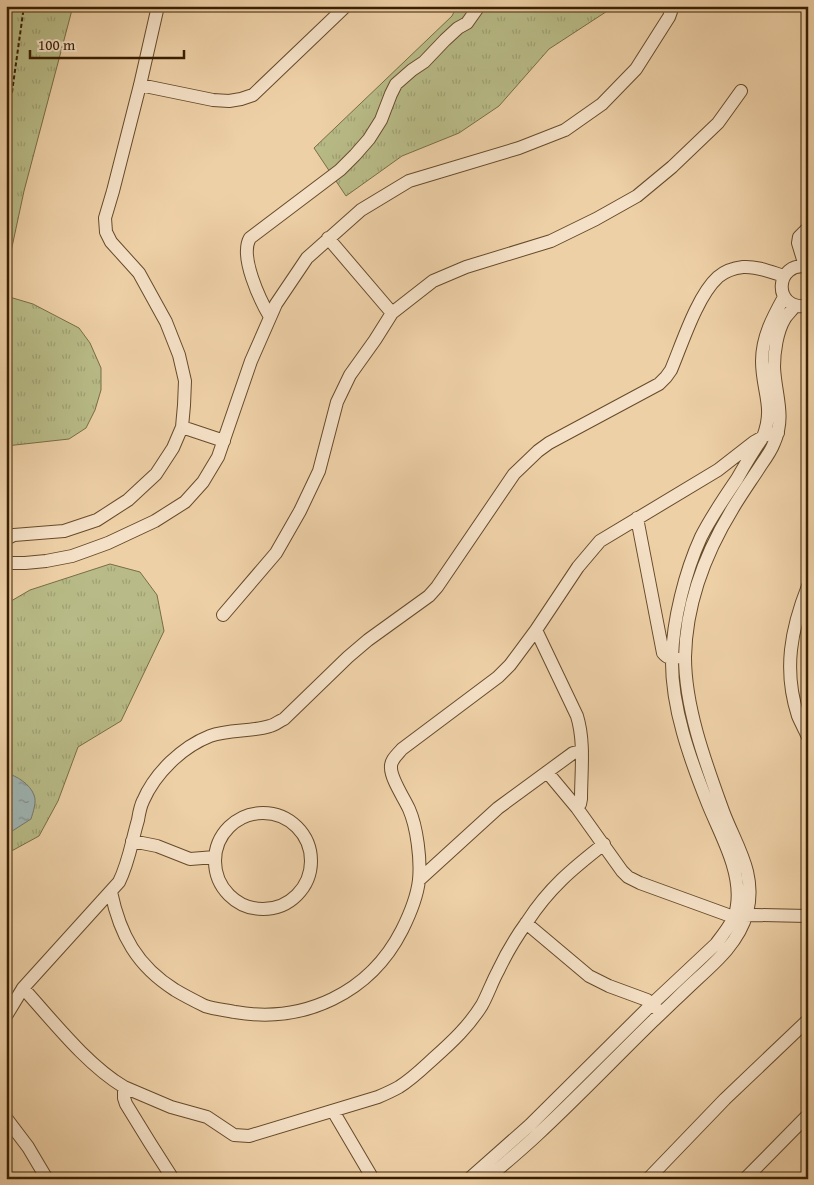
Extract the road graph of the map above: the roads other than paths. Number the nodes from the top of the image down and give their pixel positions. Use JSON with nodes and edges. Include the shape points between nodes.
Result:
{"nodes":[{"id":1,"x":158,"y":6,"type":"edge"},
{"id":2,"x":346,"y":6,"type":"edge"},
{"id":3,"x":479,"y":6,"type":"edge"},
{"id":4,"x":673,"y":6,"type":"edge"},
{"id":5,"x":140,"y":85,"type":"junction"},
{"id":6,"x":741,"y":91,"type":"dead end"},
{"id":7,"x":808,"y":228,"type":"edge"},
{"id":8,"x":328,"y":238,"type":"junction"},
{"id":9,"x":807,"y":266,"type":"edge"},
{"id":10,"x":784,"y":276,"type":"junction"},
{"id":11,"x":784,"y":296,"type":"junction"},
{"id":12,"x":802,"y":306,"type":"edge"},
{"id":13,"x":392,"y":312,"type":"junction"},
{"id":14,"x":270,"y":317,"type":"junction"},
{"id":15,"x":182,"y":427,"type":"junction"},
{"id":16,"x":778,"y":433,"type":"junction"},
{"id":17,"x":762,"y":437,"type":"junction"},
{"id":18,"x":224,"y":441,"type":"junction"},
{"id":19,"x":637,"y":518,"type":"junction"},
{"id":20,"x":6,"y":539,"type":"edge"},
{"id":21,"x":6,"y":563,"type":"edge"},
{"id":22,"x":808,"y":586,"type":"edge"},
{"id":23,"x":223,"y":615,"type":"dead end"},
{"id":24,"x":536,"y":630,"type":"junction"},
{"id":25,"x":685,"y":657,"type":"junction"},
{"id":26,"x":672,"y":658,"type":"junction"},
{"id":27,"x":808,"y":737,"type":"edge"},
{"id":28,"x":582,"y":752,"type":"junction"},
{"id":29,"x":547,"y":772,"type":"junction"},
{"id":30,"x":577,"y":808,"type":"junction"},
{"id":31,"x":132,"y":841,"type":"junction"},
{"id":32,"x":604,"y":844,"type":"junction"},
{"id":33,"x":215,"y":857,"type":"junction"},
{"id":34,"x":419,"y":880,"type":"junction"},
{"id":35,"x":111,"y":892,"type":"junction"},
{"id":36,"x":94,"y":909,"type":"junction"},
{"id":37,"x":740,"y":916,"type":"junction"},
{"id":38,"x":808,"y":916,"type":"edge"},
{"id":39,"x":526,"y":922,"type":"junction"},
{"id":40,"x":119,"y":923,"type":"junction"},
{"id":41,"x":23,"y":988,"type":"junction"},
{"id":42,"x":657,"y":1009,"type":"junction"},
{"id":43,"x":6,"y":1016,"type":"edge"},
{"id":44,"x":808,"y":1020,"type":"edge"},
{"id":45,"x":124,"y":1087,"type":"junction"},
{"id":46,"x":333,"y":1111,"type":"junction"},
{"id":47,"x":808,"y":1116,"type":"edge"},
{"id":48,"x":6,"y":1118,"type":"edge"},
{"id":49,"x":47,"y":1179,"type":"edge"},
{"id":50,"x":173,"y":1179,"type":"edge"},
{"id":51,"x":373,"y":1179,"type":"edge"},
{"id":52,"x":469,"y":1179,"type":"edge"},
{"id":53,"x":487,"y":1179,"type":"edge"},
{"id":54,"x":648,"y":1179,"type":"edge"},
{"id":55,"x":745,"y":1179,"type":"edge"}],
"edges":[{"from":1,"to":5,"type":"street"},
{"from":2,"to":5,"type":"street","via":[[253,95],[230,101],[213,100]]},
{"from":3,"to":14,"type":"street","via":[[467,22],[396,84],[381,120],[355,155],[250,238],[247,243],[249,265]]},
{"from":4,"to":8,"type":"street","via":[[669,18],[636,69],[602,104],[565,130],[519,148],[409,181],[361,210]]},
{"from":5,"to":15,"type":"street","via":[[105,218],[106,232],[139,273],[166,322],[179,355],[184,381]]},
{"from":6,"to":13,"type":"street","via":[[718,123],[637,196],[551,241],[466,267],[433,281]]},
{"from":7,"to":9,"type":"street","via":[[798,243]]},
{"from":8,"to":13,"type":"street"},
{"from":8,"to":14,"type":"street","via":[[307,258]]},
{"from":9,"to":10,"type":"street","via":[[794,268]]},
{"from":10,"to":11,"type":"street","via":[[781,286]]},
{"from":10,"to":31,"type":"street","via":[[744,267],[731,269],[719,277],[694,314],[666,378],[538,451],[514,474],[429,596],[368,640],[284,719],[259,729],[219,733],[182,752],[154,781],[143,802]]},
{"from":11,"to":12,"type":"street","via":[[787,301]]},
{"from":11,"to":17,"type":"street","via":[[763,347],[768,410]]},
{"from":12,"to":16,"type":"street","via":[[785,318],[776,349],[774,366],[780,408]]},
{"from":13,"to":23,"type":"street","via":[[350,375],[337,402],[318,471],[300,511],[276,553]]},
{"from":14,"to":18,"type":"street","via":[[251,361]]},
{"from":15,"to":18,"type":"street"},
{"from":15,"to":20,"type":"street","via":[[156,474],[128,500],[97,520],[64,531],[14,535]]},
{"from":16,"to":17,"type":"street"},
{"from":16,"to":25,"type":"street","via":[[769,453],[732,508],[701,571],[686,635]]},
{"from":17,"to":19,"type":"street","via":[[718,470]]},
{"from":17,"to":26,"type":"street","via":[[701,537],[677,611]]},
{"from":18,"to":21,"type":"street","via":[[203,482],[185,502],[155,521],[72,556]]},
{"from":19,"to":24,"type":"street","via":[[590,551]]},
{"from":19,"to":26,"type":"street","via":[[663,653],[665,657]]},
{"from":22,"to":27,"type":"street","via":[[791,642],[790,669],[798,715]]},
{"from":24,"to":28,"type":"street","via":[[577,716]]},
{"from":24,"to":34,"type":"street","via":[[498,677],[402,749],[390,766],[410,810],[419,853]]},
{"from":25,"to":26,"type":"street"},
{"from":25,"to":37,"type":"street","via":[[687,695],[705,758],[745,862],[750,886],[749,904]]},
{"from":26,"to":37,"type":"street","via":[[674,694],[690,754],[735,872]]},
{"from":28,"to":29,"type":"street","via":[[573,753]]},
{"from":28,"to":30,"type":"street","via":[[581,800]]},
{"from":29,"to":30,"type":"street"},
{"from":29,"to":34,"type":"street","via":[[498,808]]},
{"from":30,"to":32,"type":"street"},
{"from":31,"to":33,"type":"street","via":[[157,846],[190,859]]},
{"from":31,"to":35,"type":"street","via":[[125,870]]},
{"from":32,"to":37,"type":"street","via":[[628,877],[722,913]]},
{"from":32,"to":39,"type":"street","via":[[559,881]]},
{"from":33,"to":33,"type":"street","via":[[216,872],[232,898],[259,909],[274,908],[300,892],[308,879],[311,865],[310,848],[297,827],[276,814],[259,812],[243,817],[229,827],[219,840]]},
{"from":34,"to":40,"type":"street","via":[[412,910],[384,959],[370,974],[336,997],[284,1014],[251,1015],[206,1006],[187,997],[161,981],[147,967],[130,946]]},
{"from":35,"to":36,"type":"street"},
{"from":35,"to":40,"type":"street"},
{"from":36,"to":40,"type":"street"},
{"from":36,"to":41,"type":"street"},
{"from":37,"to":38,"type":"street"},
{"from":37,"to":42,"type":"street"},
{"from":39,"to":42,"type":"street","via":[[589,976],[647,1000]]},
{"from":39,"to":46,"type":"street","via":[[483,1003],[461,1033],[397,1089]]},
{"from":41,"to":43,"type":"street"},
{"from":41,"to":45,"type":"street","via":[[106,1076]]},
{"from":42,"to":52,"type":"street"},
{"from":42,"to":53,"type":"street","via":[[538,1134]]},
{"from":44,"to":54,"type":"street"},
{"from":45,"to":46,"type":"street","via":[[171,1107],[207,1117],[238,1136],[249,1136]]},
{"from":45,"to":50,"type":"street","via":[[126,1104]]},
{"from":46,"to":51,"type":"street"},
{"from":47,"to":55,"type":"street"},
{"from":48,"to":49,"type":"street"}]}
